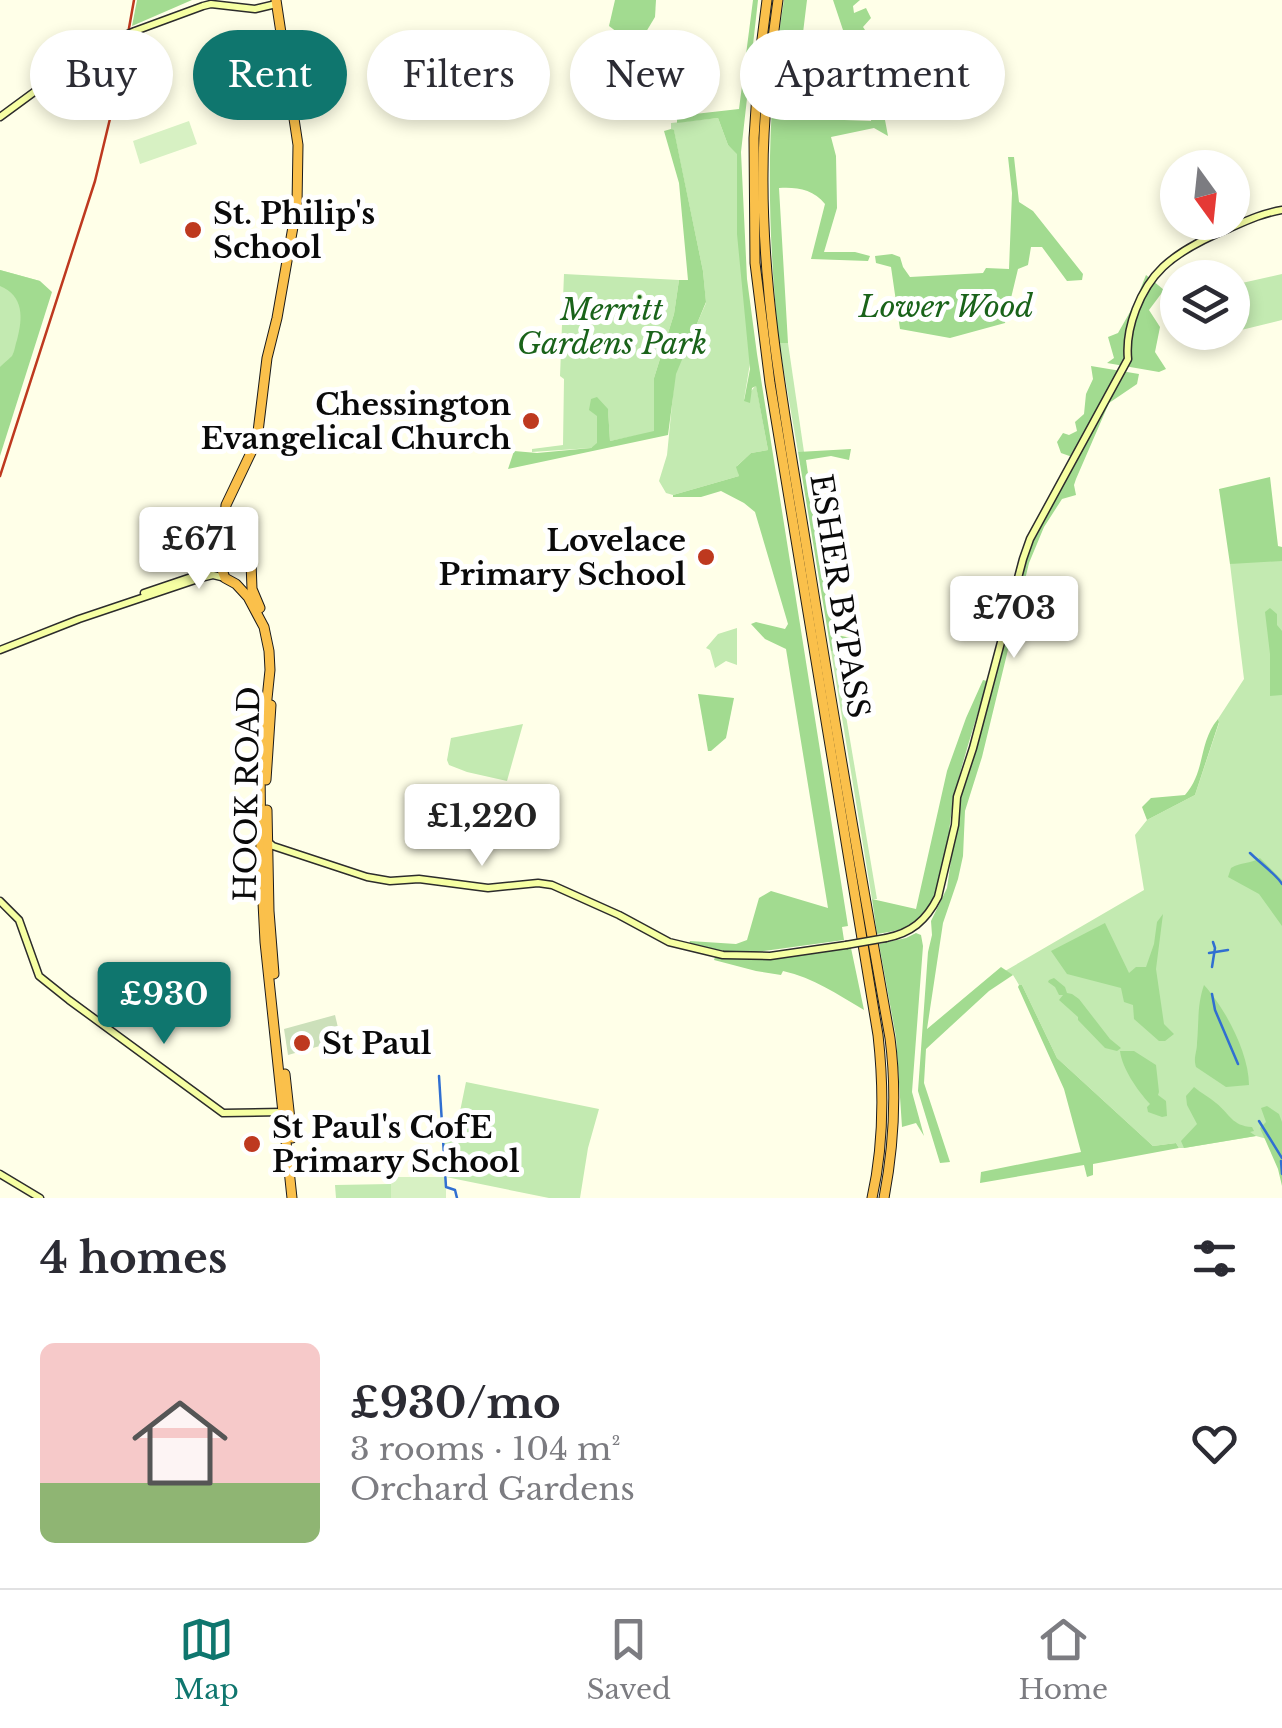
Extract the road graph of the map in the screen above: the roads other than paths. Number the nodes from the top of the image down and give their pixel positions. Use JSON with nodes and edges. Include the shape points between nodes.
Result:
{"nodes":[{"id":1,"x":767,"y":0,"type":"edge"},
{"id":2,"x":778,"y":0,"type":"edge"},
{"id":3,"x":276,"y":2,"type":"edge"},
{"id":4,"x":0,"y":117,"type":"edge"},
{"id":5,"x":1282,"y":210,"type":"edge"},
{"id":6,"x":224,"y":523,"type":"junction"},
{"id":7,"x":241,"y":553,"type":"junction"},
{"id":8,"x":222,"y":563,"type":"junction"},
{"id":9,"x":251,"y":575,"type":"junction"},
{"id":10,"x":224,"y":578,"type":"junction"},
{"id":11,"x":236,"y":584,"type":"junction"},
{"id":12,"x":0,"y":648,"type":"edge"},
{"id":13,"x":264,"y":841,"type":"junction"},
{"id":14,"x":0,"y":902,"type":"edge"},
{"id":15,"x":283,"y":1112,"type":"junction"},
{"id":16,"x":0,"y":1174,"type":"edge"},
{"id":17,"x":40,"y":1198,"type":"edge"},
{"id":18,"x":295,"y":1198,"type":"edge"},
{"id":19,"x":872,"y":1198,"type":"edge"},
{"id":20,"x":884,"y":1198,"type":"edge"}],
"edges":[{"from":1,"to":19,"type":"highway","name":"ESHER BYPASS","via":[[754,138],[755,262],[879,1046],[881,1145]]},
{"from":2,"to":20,"type":"highway","name":"ESHER BYPASS","via":[[764,144],[766,264],[894,1068]]},
{"from":3,"to":4,"type":"street","bridge":true,"via":[[255,9],[212,4],[121,37],[92,50]]},
{"from":3,"to":6,"type":"highway","via":[[298,145],[297,204],[258,437],[228,498]]},
{"from":5,"to":13,"type":"street","bridge":true,"via":[[1197,244],[1163,266],[1136,309],[1128,359],[1026,550],[957,797],[942,886],[919,924],[846,945],[723,955],[669,942],[552,884],[488,888],[367,877]]},
{"from":6,"to":7,"type":"highway"},
{"from":6,"to":8,"type":"highway"},
{"from":7,"to":8,"type":"highway"},
{"from":7,"to":9,"type":"highway","via":[[251,562]]},
{"from":8,"to":10,"type":"highway"},
{"from":8,"to":12,"type":"street"},
{"from":9,"to":11,"type":"highway"},
{"from":9,"to":13,"type":"highway","name":"HOOK ROAD","via":[[274,655]]},
{"from":10,"to":11,"type":"highway"},
{"from":10,"to":12,"type":"street","via":[[201,578]]},
{"from":11,"to":13,"type":"highway","name":"HOOK ROAD","via":[[258,616],[269,652],[260,766]]},
{"from":13,"to":15,"type":"highway","name":"HOOK ROAD","via":[[264,929]]},
{"from":13,"to":18,"type":"highway","name":"HOOK ROAD"},
{"from":14,"to":15,"type":"street","via":[[20,920],[40,976],[218,1110]]},
{"from":15,"to":18,"type":"highway","name":"HOOK ROAD"},
{"from":16,"to":17,"type":"street"}]}
